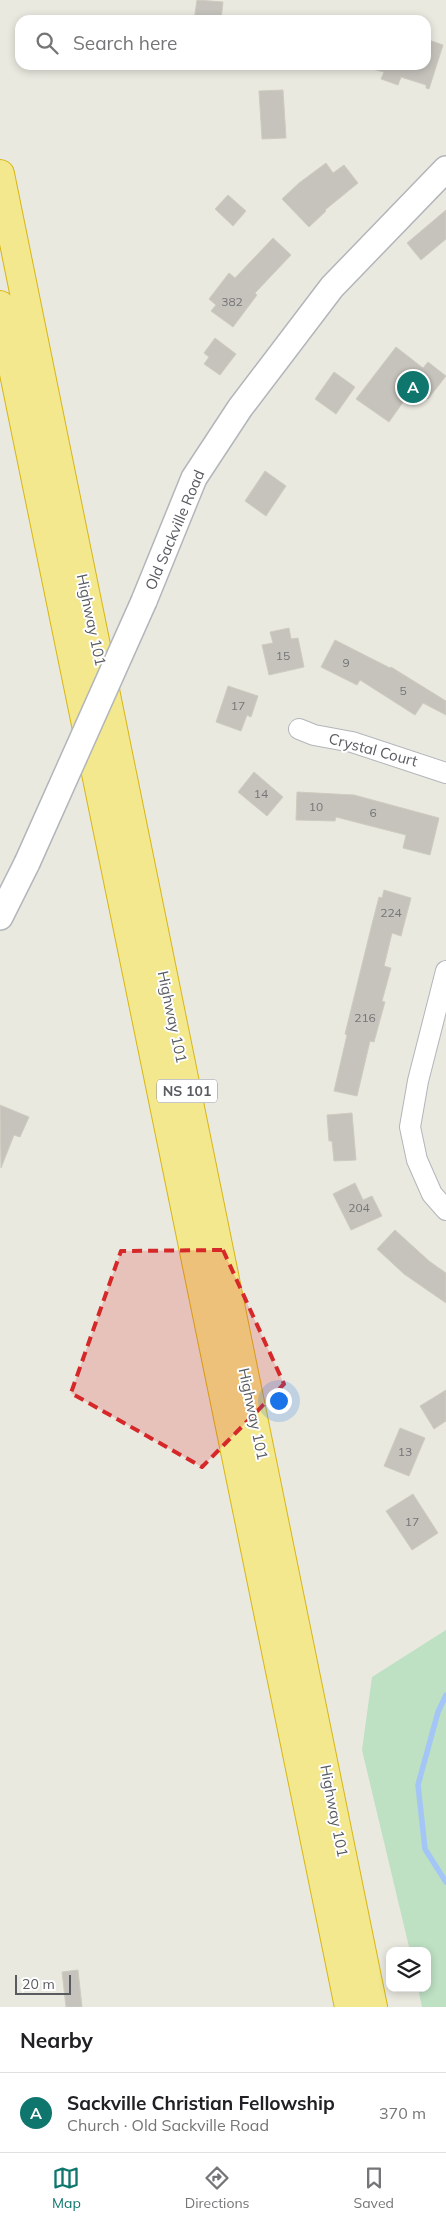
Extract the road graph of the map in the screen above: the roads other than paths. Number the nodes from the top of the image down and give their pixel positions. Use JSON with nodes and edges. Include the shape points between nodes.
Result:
{"nodes":[{"id":1,"x":446,"y":169,"type":"edge"},
{"id":2,"x":0,"y":174,"type":"edge"},
{"id":3,"x":0,"y":305,"type":"edge"},
{"id":4,"x":299,"y":729,"type":"dead end"},
{"id":5,"x":446,"y":772,"type":"edge"},
{"id":6,"x":0,"y":917,"type":"edge"},
{"id":7,"x":446,"y":971,"type":"edge"},
{"id":8,"x":446,"y":1210,"type":"edge"},
{"id":9,"x":349,"y":2007,"type":"edge"},
{"id":10,"x":373,"y":2007,"type":"edge"}],
"edges":[{"from":1,"to":6,"type":"street","name":"Old Sackville Road","bridge":true,"via":[[332,287],[240,408],[194,478],[144,601]]},
{"from":2,"to":10,"type":"highway","name":"Highway 101","number":"NS 101"},
{"from":3,"to":9,"type":"highway","name":"Highway 101","number":"NS 101"},
{"from":4,"to":5,"type":"street","name":"Crystal Court"},
{"from":7,"to":8,"type":"street","via":[[418,1081],[410,1128],[416,1160],[432,1194]]}]}
